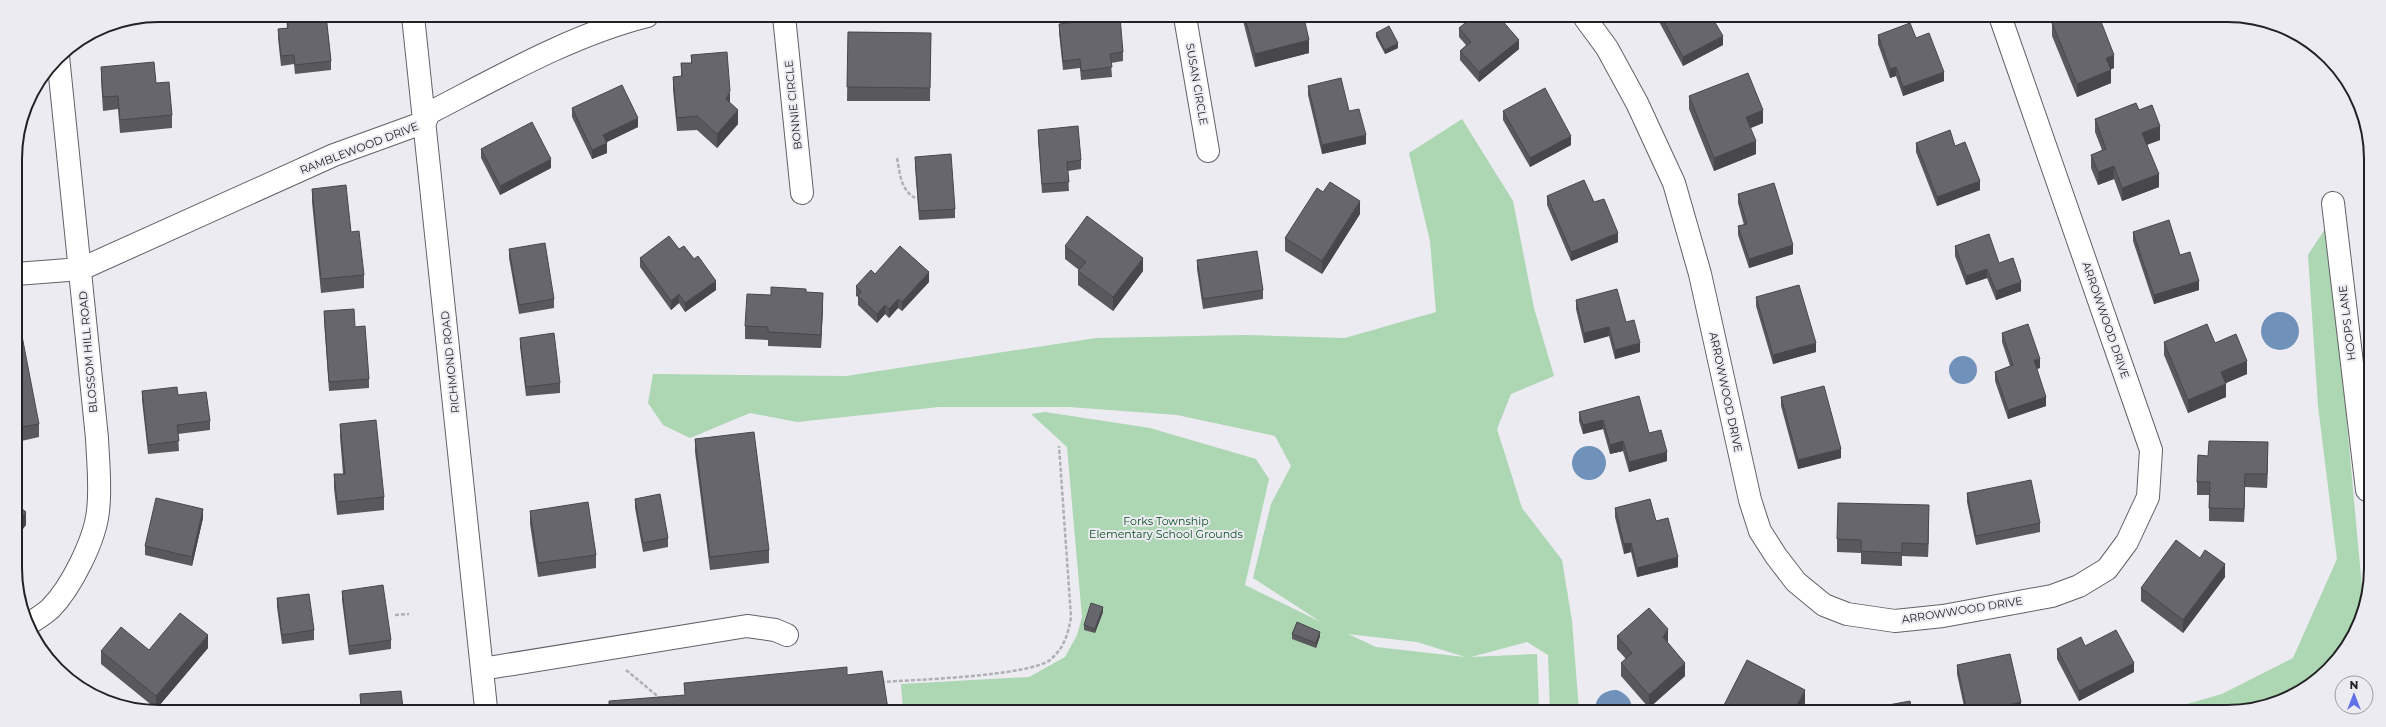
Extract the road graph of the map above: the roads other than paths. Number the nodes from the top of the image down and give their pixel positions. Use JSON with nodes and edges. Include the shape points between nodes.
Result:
{"nodes":[{"id":1,"x":415,"y":22,"type":"edge"},
{"id":2,"x":629,"y":22,"type":"edge"},
{"id":3,"x":785,"y":22,"type":"edge"},
{"id":4,"x":1186,"y":22,"type":"edge"},
{"id":5,"x":1588,"y":22,"type":"edge"},
{"id":6,"x":2002,"y":22,"type":"edge"},
{"id":7,"x":59,"y":66,"type":"edge"},
{"id":8,"x":425,"y":122,"type":"junction"},
{"id":9,"x":1208,"y":151,"type":"dead end"},
{"id":10,"x":802,"y":193,"type":"dead end"},
{"id":11,"x":2333,"y":204,"type":"dead end"},
{"id":12,"x":81,"y":269,"type":"junction"},
{"id":13,"x":22,"y":274,"type":"edge"},
{"id":14,"x":2364,"y":465,"type":"edge"},
{"id":15,"x":33,"y":621,"type":"edge"},
{"id":16,"x":787,"y":635,"type":"dead end"},
{"id":17,"x":482,"y":670,"type":"junction"},
{"id":18,"x":486,"y":705,"type":"edge"}],
"edges":[{"from":1,"to":8,"type":"street","name":"RICHMOND ROAD"},
{"from":2,"to":8,"type":"street","name":"RAMBLEWOOD DRIVE","via":[[584,38],[520,66],[429,113]]},
{"from":3,"to":10,"type":"street","name":"BONNIE CIRCLE"},
{"from":4,"to":9,"type":"street","name":"SUSAN CIRCLE"},
{"from":5,"to":6,"type":"street","name":"ARROWWOOD DRIVE","via":[[1607,48],[1635,99],[1674,183],[1700,274],[1750,500],[1760,531],[1796,582],[1824,605],[1846,614],[1896,621],[1943,616],[2052,596],[2079,586],[2107,570],[2127,542],[2148,497],[2151,450]]},
{"from":7,"to":12,"type":"street","name":"BLOSSOM HILL ROAD"},
{"from":8,"to":12,"type":"street","name":"RAMBLEWOOD DRIVE","via":[[334,155]]},
{"from":8,"to":17,"type":"street","name":"RICHMOND ROAD"},
{"from":11,"to":14,"type":"street","name":"HOOPS LANE"},
{"from":12,"to":13,"type":"street","name":"RAMBLEWOOD DRIVE"},
{"from":12,"to":15,"type":"street","name":"BLOSSOM HILL ROAD","via":[[97,438],[98,512],[90,540],[66,586],[50,608]]},
{"from":16,"to":17,"type":"street","via":[[776,630],[747,626]]},
{"from":17,"to":18,"type":"street","name":"RICHMOND ROAD"}]}
